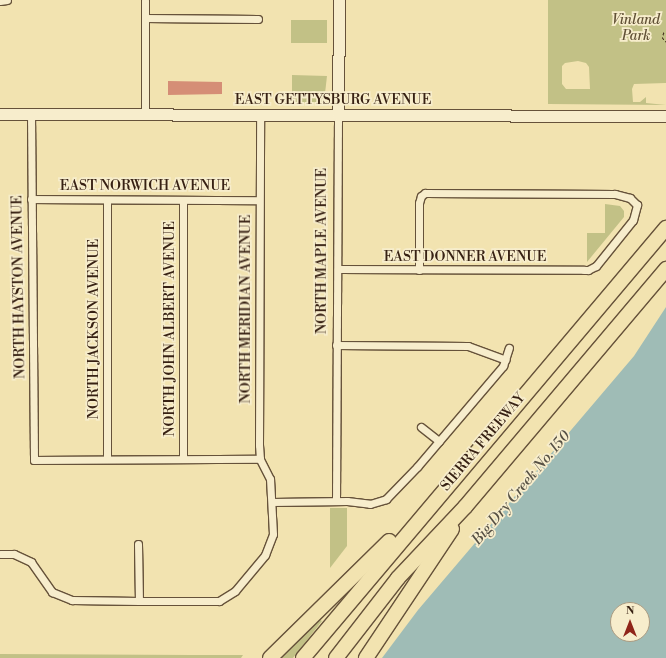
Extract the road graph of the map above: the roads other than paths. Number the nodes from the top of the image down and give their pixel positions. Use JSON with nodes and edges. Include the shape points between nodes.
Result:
{"nodes":[{"id":1,"x":7,"y":0,"type":"edge"},
{"id":2,"x":145,"y":0,"type":"edge"},
{"id":3,"x":338,"y":0,"type":"edge"},
{"id":4,"x":0,"y":1,"type":"edge"},
{"id":5,"x":145,"y":18,"type":"junction"},
{"id":6,"x":258,"y":19,"type":"dead end"},
{"id":7,"x":0,"y":114,"type":"edge"},
{"id":8,"x":31,"y":114,"type":"junction"},
{"id":9,"x":145,"y":114,"type":"junction"},
{"id":10,"x":260,"y":115,"type":"junction"},
{"id":11,"x":338,"y":115,"type":"junction"},
{"id":12,"x":666,"y":116,"type":"edge"},
{"id":13,"x":31,"y":199,"type":"junction"},
{"id":14,"x":107,"y":200,"type":"junction"},
{"id":15,"x":183,"y":200,"type":"junction"},
{"id":16,"x":259,"y":200,"type":"junction"},
{"id":17,"x":666,"y":228,"type":"edge"},
{"id":18,"x":338,"y":269,"type":"junction"},
{"id":19,"x":666,"y":269,"type":"edge"},
{"id":20,"x":419,"y":270,"type":"junction"},
{"id":21,"x":336,"y":345,"type":"junction"},
{"id":22,"x":509,"y":348,"type":"dead end"},
{"id":23,"x":506,"y":360,"type":"junction"},
{"id":24,"x":422,"y":427,"type":"dead end"},
{"id":25,"x":439,"y":441,"type":"junction"},
{"id":26,"x":107,"y":459,"type":"junction"},
{"id":27,"x":183,"y":459,"type":"junction"},
{"id":28,"x":260,"y":459,"type":"junction"},
{"id":29,"x":336,"y":501,"type":"junction"},
{"id":30,"x":272,"y":502,"type":"junction"},
{"id":31,"x":465,"y":506,"type":"junction"},
{"id":32,"x":423,"y":513,"type":"junction"},
{"id":33,"x":138,"y":544,"type":"dead end"},
{"id":34,"x":0,"y":554,"type":"edge"},
{"id":35,"x":139,"y":601,"type":"junction"},
{"id":36,"x":270,"y":658,"type":"edge"},
{"id":37,"x":303,"y":658,"type":"edge"},
{"id":38,"x":336,"y":658,"type":"edge"},
{"id":39,"x":366,"y":658,"type":"edge"}],
"edges":[{"from":1,"to":4,"type":"street"},
{"from":2,"to":5,"type":"street"},
{"from":3,"to":11,"type":"street","name":"NORTH MAPLE AVENUE"},
{"from":5,"to":6,"type":"street"},
{"from":5,"to":9,"type":"street"},
{"from":7,"to":8,"type":"street","name":"EAST GETTYSBURG AVENUE"},
{"from":8,"to":9,"type":"street","name":"EAST GETTYSBURG AVENUE"},
{"from":8,"to":13,"type":"street","name":"NORTH HAYSTON AVENUE"},
{"from":9,"to":10,"type":"street","name":"EAST GETTYSBURG AVENUE"},
{"from":10,"to":11,"type":"street","name":"EAST GETTYSBURG AVENUE"},
{"from":10,"to":16,"type":"street","name":"NORTH MERIDIAN AVENUE"},
{"from":11,"to":12,"type":"street","name":"EAST GETTYSBURG AVENUE"},
{"from":11,"to":18,"type":"street","name":"NORTH MAPLE AVENUE"},
{"from":13,"to":14,"type":"street","name":"EAST NORWICH AVENUE"},
{"from":13,"to":26,"type":"street","name":"NORTH HAYSTON AVENUE","via":[[34,460]]},
{"from":14,"to":15,"type":"street","name":"EAST NORWICH AVENUE"},
{"from":14,"to":26,"type":"street","name":"NORTH JACKSON AVENUE"},
{"from":15,"to":16,"type":"street","name":"EAST NORWICH AVENUE"},
{"from":15,"to":27,"type":"street","name":"NORTH JOHN ALBERT AVENUE"},
{"from":16,"to":28,"type":"street","name":"NORTH MERIDIAN AVENUE"},
{"from":17,"to":32,"type":"highway","name":"SIERRA FREEWAY"},
{"from":18,"to":20,"type":"street","name":"EAST DONNER AVENUE"},
{"from":18,"to":21,"type":"street","name":"NORTH MAPLE AVENUE"},
{"from":19,"to":31,"type":"highway","name":"SIERRA FREEWAY"},
{"from":20,"to":20,"type":"street","name":"EAST DONNER AVENUE","via":[[421,196],[425,193],[614,194],[625,196],[636,203],[637,212],[633,220],[591,269]]},
{"from":21,"to":23,"type":"street","via":[[468,346]]},
{"from":21,"to":29,"type":"street","name":"NORTH MAPLE AVENUE"},
{"from":22,"to":23,"type":"street"},
{"from":23,"to":25,"type":"street"},
{"from":24,"to":25,"type":"street"},
{"from":25,"to":29,"type":"street","via":[[386,499],[370,504]]},
{"from":26,"to":27,"type":"street"},
{"from":27,"to":28,"type":"street"},
{"from":28,"to":30,"type":"street","name":"NORTH MERIDIAN AVENUE","via":[[270,479]]},
{"from":29,"to":30,"type":"street"},
{"from":30,"to":35,"type":"street","name":"NORTH MERIDIAN AVENUE","via":[[273,534],[266,556],[235,591],[219,601]]},
{"from":31,"to":38,"type":"highway","name":"SIERRA FREEWAY","via":[[398,578]]},
{"from":31,"to":39,"type":"highway","via":[[439,552]]},
{"from":32,"to":36,"type":"highway","via":[[406,524]]},
{"from":32,"to":37,"type":"highway","name":"SIERRA FREEWAY"},
{"from":33,"to":35,"type":"street"},
{"from":34,"to":35,"type":"street","name":"NORTH MERIDIAN AVENUE","via":[[14,554],[31,562],[52,592],[72,600]]}]}
